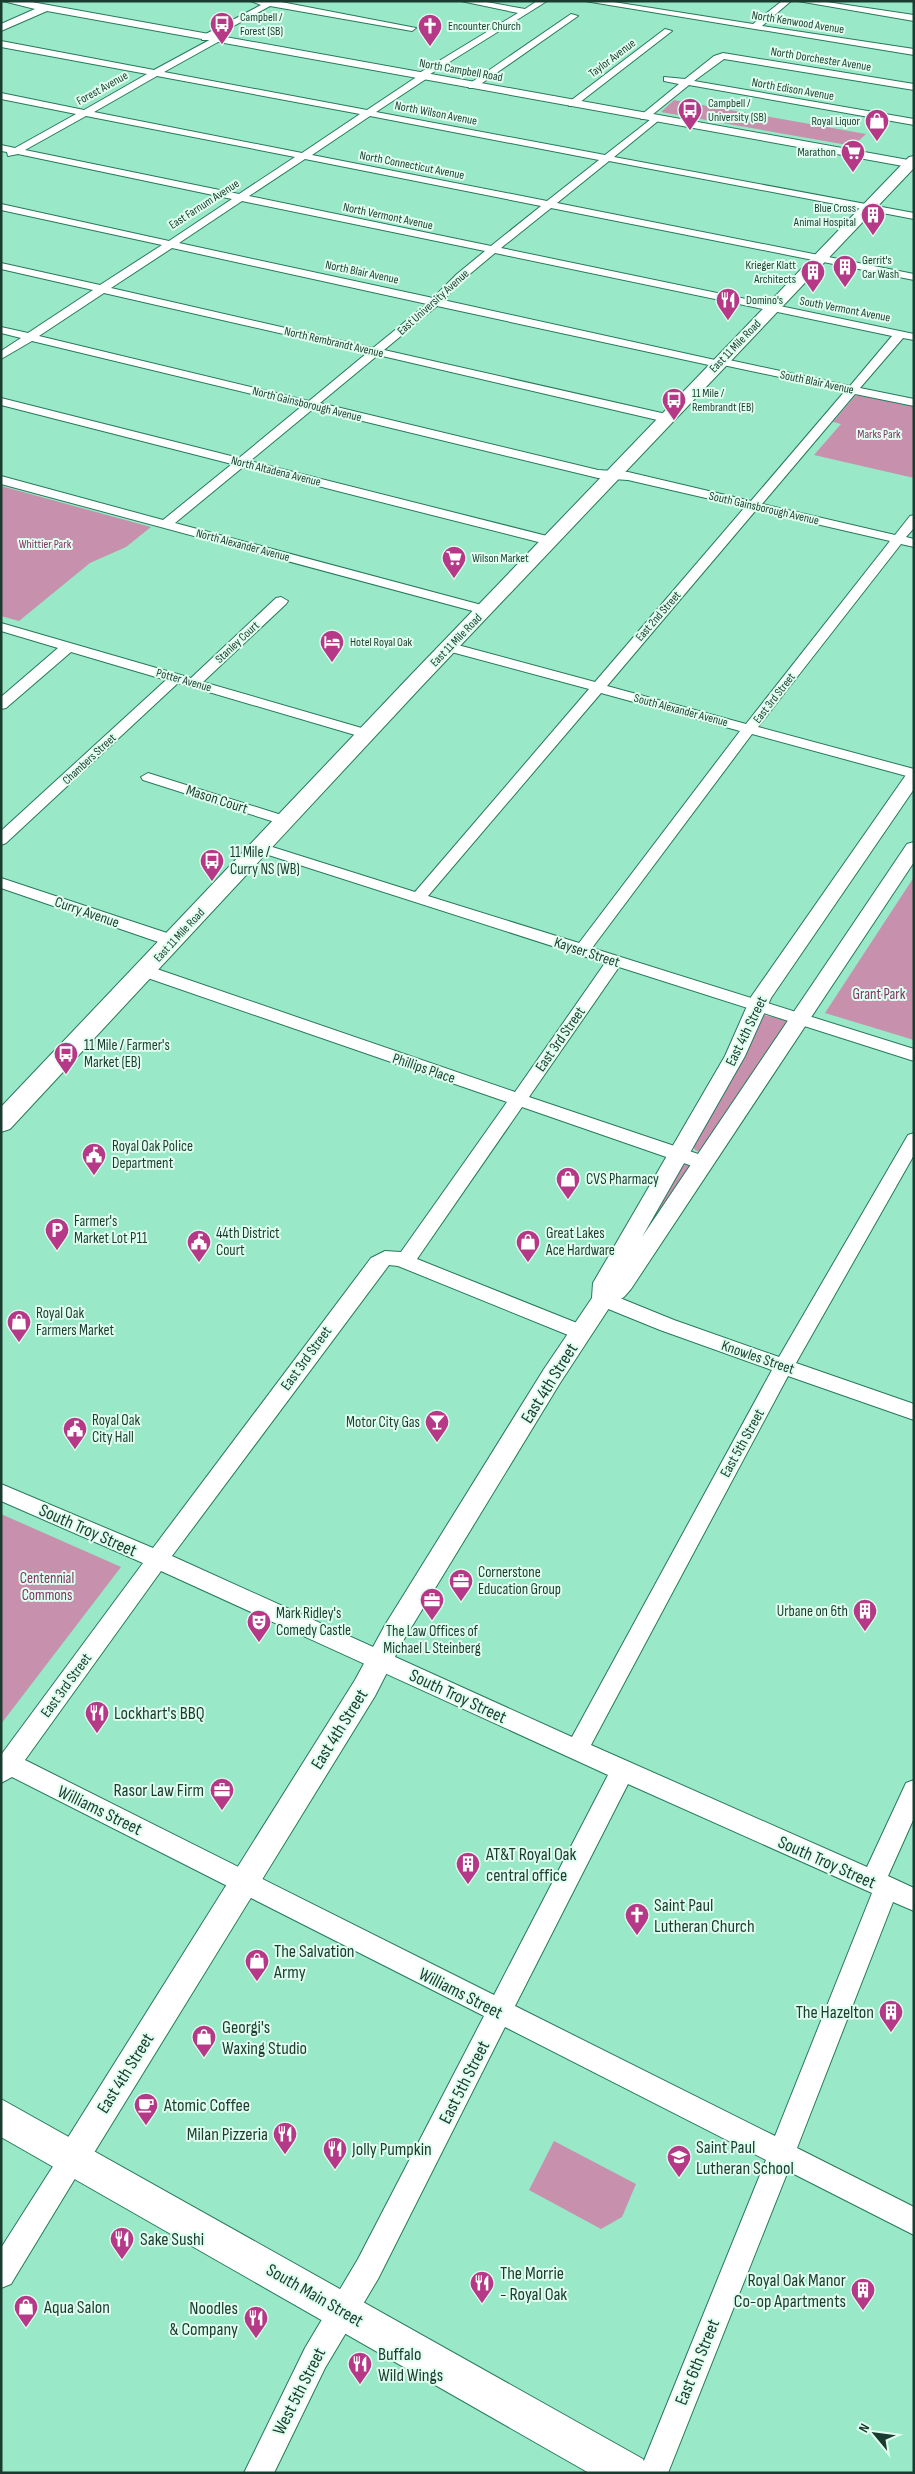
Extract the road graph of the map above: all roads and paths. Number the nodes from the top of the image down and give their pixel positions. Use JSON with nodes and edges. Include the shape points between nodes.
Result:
{"nodes":[{"id":1,"x":11,"y":1,"type":"edge"},
{"id":2,"x":255,"y":1,"type":"edge"},
{"id":3,"x":464,"y":1,"type":"edge"},
{"id":4,"x":542,"y":1,"type":"edge"},
{"id":5,"x":589,"y":1,"type":"edge"},
{"id":6,"x":787,"y":1,"type":"edge"},
{"id":7,"x":802,"y":1,"type":"edge"},
{"id":8,"x":271,"y":2,"type":"edge"},
{"id":9,"x":46,"y":8,"type":"junction"},
{"id":10,"x":524,"y":11,"type":"junction"},
{"id":11,"x":574,"y":16,"type":"dead end"},
{"id":12,"x":914,"y":18,"type":"edge"},
{"id":13,"x":4,"y":27,"type":"edge"},
{"id":14,"x":412,"y":28,"type":"dead end"},
{"id":15,"x":755,"y":28,"type":"junction"},
{"id":16,"x":668,"y":31,"type":"dead end"},
{"id":17,"x":210,"y":39,"type":"junction"},
{"id":18,"x":1,"y":44,"type":"edge"},
{"id":19,"x":914,"y":52,"type":"edge"},
{"id":20,"x":723,"y":56,"type":"joint"},
{"id":21,"x":155,"y":73,"type":"junction"},
{"id":22,"x":421,"y":77,"type":"junction"},
{"id":23,"x":667,"y":80,"type":"dead end"},
{"id":24,"x":686,"y":83,"type":"junction"},
{"id":25,"x":472,"y":86,"type":"junction"},
{"id":26,"x":914,"y":87,"type":"edge"},
{"id":27,"x":1,"y":96,"type":"edge"},
{"id":28,"x":572,"y":104,"type":"junction"},
{"id":29,"x":84,"y":113,"type":"junction"},
{"id":30,"x":368,"y":113,"type":"junction"},
{"id":31,"x":649,"y":118,"type":"junction"},
{"id":32,"x":914,"y":122,"type":"edge"},
{"id":33,"x":1,"y":148,"type":"edge"},
{"id":34,"x":15,"y":151,"type":"junction"},
{"id":35,"x":303,"y":156,"type":"junction"},
{"id":36,"x":607,"y":158,"type":"junction"},
{"id":37,"x":1,"y":159,"type":"edge"},
{"id":38,"x":912,"y":163,"type":"edge"},
{"id":39,"x":239,"y":198,"type":"junction"},
{"id":40,"x":549,"y":205,"type":"junction"},
{"id":41,"x":1,"y":207,"type":"edge"},
{"id":42,"x":867,"y":208,"type":"junction"},
{"id":43,"x":914,"y":216,"type":"edge"},
{"id":44,"x":169,"y":244,"type":"junction"},
{"id":45,"x":492,"y":251,"type":"junction"},
{"id":46,"x":818,"y":258,"type":"junction"},
{"id":47,"x":1,"y":266,"type":"edge"},
{"id":48,"x":914,"y":276,"type":"edge"},
{"id":49,"x":101,"y":289,"type":"junction"},
{"id":50,"x":435,"y":302,"type":"junction"},
{"id":51,"x":770,"y":309,"type":"junction"},
{"id":52,"x":1,"y":330,"type":"edge"},
{"id":53,"x":900,"y":334,"type":"junction"},
{"id":54,"x":30,"y":337,"type":"junction"},
{"id":55,"x":914,"y":337,"type":"edge"},
{"id":56,"x":376,"y":352,"type":"junction"},
{"id":57,"x":1,"y":356,"type":"edge"},
{"id":58,"x":719,"y":363,"type":"junction"},
{"id":59,"x":853,"y":390,"type":"junction"},
{"id":60,"x":1,"y":401,"type":"edge"},
{"id":61,"x":914,"y":403,"type":"edge"},
{"id":62,"x":311,"y":405,"type":"junction"},
{"id":63,"x":666,"y":418,"type":"junction"},
{"id":64,"x":241,"y":462,"type":"junction"},
{"id":65,"x":613,"y":475,"type":"junction"},
{"id":66,"x":1,"y":480,"type":"edge"},
{"id":67,"x":753,"y":505,"type":"junction"},
{"id":68,"x":914,"y":519,"type":"edge"},
{"id":69,"x":166,"y":524,"type":"junction"},
{"id":70,"x":898,"y":539,"type":"junction"},
{"id":71,"x":550,"y":541,"type":"junction"},
{"id":72,"x":914,"y":543,"type":"edge"},
{"id":73,"x":281,"y":601,"type":"dead end"},
{"id":74,"x":484,"y":610,"type":"junction"},
{"id":75,"x":1,"y":627,"type":"edge"},
{"id":76,"x":69,"y":646,"type":"junction"},
{"id":77,"x":449,"y":647,"type":"junction"},
{"id":78,"x":176,"y":678,"type":"junction"},
{"id":79,"x":194,"y":683,"type":"junction"},
{"id":80,"x":596,"y":687,"type":"junction"},
{"id":81,"x":1,"y":705,"type":"edge"},
{"id":82,"x":749,"y":729,"type":"junction"},
{"id":83,"x":367,"y":734,"type":"junction"},
{"id":84,"x":914,"y":775,"type":"edge"},
{"id":85,"x":148,"y":777,"type":"dead end"},
{"id":86,"x":286,"y":821,"type":"junction"},
{"id":87,"x":1,"y":840,"type":"edge"},
{"id":88,"x":260,"y":848,"type":"junction"},
{"id":89,"x":914,"y":848,"type":"edge"},
{"id":90,"x":1,"y":882,"type":"edge"},
{"id":91,"x":418,"y":898,"type":"junction"},
{"id":92,"x":173,"y":941,"type":"junction"},
{"id":93,"x":582,"y":950,"type":"junction"},
{"id":94,"x":615,"y":961,"type":"junction"},
{"id":95,"x":145,"y":971,"type":"junction"},
{"id":96,"x":758,"y":1006,"type":"junction"},
{"id":97,"x":800,"y":1019,"type":"junction"},
{"id":98,"x":914,"y":1055,"type":"edge"},
{"id":99,"x":518,"y":1100,"type":"junction"},
{"id":100,"x":1,"y":1123,"type":"edge"},
{"id":101,"x":914,"y":1139,"type":"edge"},
{"id":102,"x":679,"y":1154,"type":"junction"},
{"id":103,"x":704,"y":1163,"type":"junction"},
{"id":104,"x":406,"y":1260,"type":"junction"},
{"id":105,"x":602,"y":1299,"type":"junction"},
{"id":106,"x":580,"y":1332,"type":"junction"},
{"id":107,"x":784,"y":1366,"type":"junction"},
{"id":108,"x":914,"y":1412,"type":"edge"},
{"id":109,"x":1,"y":1492,"type":"edge"},
{"id":110,"x":157,"y":1560,"type":"junction"},
{"id":111,"x":380,"y":1661,"type":"junction"},
{"id":112,"x":578,"y":1750,"type":"junction"},
{"id":113,"x":5,"y":1769,"type":"edge"},
{"id":114,"x":622,"y":1771,"type":"junction"},
{"id":115,"x":914,"y":1791,"type":"edge"},
{"id":116,"x":244,"y":1883,"type":"junction"},
{"id":117,"x":879,"y":1885,"type":"junction"},
{"id":118,"x":914,"y":1900,"type":"edge"},
{"id":119,"x":499,"y":2012,"type":"junction"},
{"id":120,"x":1,"y":2117,"type":"edge"},
{"id":121,"x":781,"y":2154,"type":"junction"},
{"id":122,"x":73,"y":2158,"type":"junction"},
{"id":123,"x":914,"y":2222,"type":"edge"},
{"id":124,"x":1,"y":2274,"type":"edge"},
{"id":125,"x":343,"y":2311,"type":"junction"},
{"id":126,"x":258,"y":2473,"type":"edge"},
{"id":127,"x":629,"y":2473,"type":"edge"},
{"id":128,"x":652,"y":2473,"type":"edge"}],
"edges":[{"from":1,"to":9,"type":"street","name":"North Campbell Road"},
{"from":1,"to":13,"type":"street","via":[[7,9],[11,20]]},
{"from":2,"to":8,"type":"street"},
{"from":3,"to":10,"type":"street"},
{"from":4,"to":10,"type":"street","name":"East Farnum Avenue"},
{"from":5,"to":15,"type":"street","name":"North Kenwood Avenue"},
{"from":6,"to":15,"type":"street"},
{"from":7,"to":12,"type":"street"},
{"from":8,"to":14,"type":"street"},
{"from":8,"to":17,"type":"street","name":"Forest Avenue"},
{"from":9,"to":13,"type":"street"},
{"from":9,"to":17,"type":"street","name":"North Campbell Road"},
{"from":10,"to":22,"type":"street","name":"East Farnum Avenue"},
{"from":11,"to":25,"type":"street"},
{"from":15,"to":19,"type":"street","name":"North Kenwood Avenue"},
{"from":16,"to":28,"type":"street","name":"Taylor Avenue"},
{"from":17,"to":21,"type":"street","name":"Forest Avenue"},
{"from":17,"to":22,"type":"street","name":"North Campbell Road"},
{"from":18,"to":21,"type":"street","name":"North Wilson Avenue"},
{"from":20,"to":24,"type":"street","name":"East University Avenue"},
{"from":20,"to":26,"type":"street","name":"North Dorchester Avenue"},
{"from":21,"to":29,"type":"street","name":"Forest Avenue"},
{"from":21,"to":30,"type":"street","name":"North Wilson Avenue"},
{"from":22,"to":25,"type":"street","name":"North Campbell Road"},
{"from":22,"to":30,"type":"street","name":"East Farnum Avenue"},
{"from":23,"to":24,"type":"street","name":"North Edison Avenue"},
{"from":24,"to":31,"type":"street","name":"East University Avenue"},
{"from":24,"to":32,"type":"street","name":"North Edison Avenue"},
{"from":25,"to":28,"type":"street","name":"North Campbell Road"},
{"from":27,"to":29,"type":"street","name":"North Connecticut Avenue"},
{"from":28,"to":31,"type":"street","name":"North Campbell Road"},
{"from":29,"to":34,"type":"street","name":"Forest Avenue"},
{"from":29,"to":35,"type":"street","name":"North Connecticut Avenue"},
{"from":30,"to":35,"type":"street","name":"East Farnum Avenue"},
{"from":30,"to":36,"type":"street","name":"North Wilson Avenue"},
{"from":31,"to":36,"type":"street","name":"East University Avenue"},
{"from":31,"to":38,"type":"street","name":"North Campbell Road"},
{"from":33,"to":34,"type":"street","name":"North Vermont Avenue"},
{"from":34,"to":37,"type":"street","name":"Forest Avenue"},
{"from":34,"to":39,"type":"street","name":"North Vermont Avenue"},
{"from":35,"to":39,"type":"street","name":"East Farnum Avenue"},
{"from":35,"to":40,"type":"street","name":"North Connecticut Avenue"},
{"from":36,"to":40,"type":"street","name":"East University Avenue"},
{"from":36,"to":42,"type":"street","name":"North Wilson Avenue"},
{"from":38,"to":42,"type":"main road","name":"East 11 Mile Road"},
{"from":39,"to":44,"type":"street","name":"East Farnum Avenue"},
{"from":39,"to":45,"type":"street","name":"North Vermont Avenue"},
{"from":40,"to":45,"type":"street","name":"East University Avenue"},
{"from":40,"to":46,"type":"street","name":"North Connecticut Avenue"},
{"from":41,"to":44,"type":"street","name":"North Blair Avenue"},
{"from":42,"to":43,"type":"street"},
{"from":42,"to":46,"type":"main road","name":"East 11 Mile Road"},
{"from":44,"to":49,"type":"street","name":"East Farnum Avenue"},
{"from":44,"to":50,"type":"street","name":"North Blair Avenue"},
{"from":45,"to":50,"type":"street","name":"East University Avenue"},
{"from":45,"to":51,"type":"street","name":"North Vermont Avenue"},
{"from":46,"to":48,"type":"street"},
{"from":46,"to":51,"type":"main road","name":"East 11 Mile Road"},
{"from":47,"to":49,"type":"street","name":"North Rembrandt Avenue"},
{"from":49,"to":54,"type":"street","name":"East Farnum Avenue"},
{"from":49,"to":56,"type":"street","name":"North Rembrandt Avenue"},
{"from":50,"to":56,"type":"street","name":"East University Avenue"},
{"from":50,"to":58,"type":"street","name":"North Blair Avenue"},
{"from":51,"to":53,"type":"street","name":"South Vermont Avenue"},
{"from":51,"to":58,"type":"main road","name":"East 11 Mile Road"},
{"from":52,"to":54,"type":"street","name":"North Gainsborough Avenue"},
{"from":53,"to":55,"type":"street","name":"South Vermont Avenue"},
{"from":53,"to":59,"type":"street","name":"East 2nd Street"},
{"from":54,"to":57,"type":"street","name":"East Farnum Avenue"},
{"from":54,"to":62,"type":"street","name":"North Gainsborough Avenue"},
{"from":56,"to":62,"type":"street","name":"East University Avenue"},
{"from":56,"to":63,"type":"street","name":"North Rembrandt Avenue"},
{"from":58,"to":59,"type":"street","name":"South Blair Avenue"},
{"from":58,"to":63,"type":"main road","name":"East 11 Mile Road"},
{"from":59,"to":61,"type":"street","name":"South Blair Avenue"},
{"from":59,"to":67,"type":"street","name":"East 2nd Street"},
{"from":60,"to":64,"type":"street","name":"North Altadena Avenue"},
{"from":62,"to":64,"type":"street","name":"East University Avenue"},
{"from":62,"to":65,"type":"street","name":"North Gainsborough Avenue"},
{"from":63,"to":65,"type":"main road","name":"East 11 Mile Road"},
{"from":64,"to":69,"type":"street","name":"East University Avenue"},
{"from":64,"to":71,"type":"street","name":"North Altadena Avenue"},
{"from":65,"to":67,"type":"street","name":"South Gainsborough Avenue"},
{"from":65,"to":71,"type":"main road","name":"East 11 Mile Road"},
{"from":66,"to":69,"type":"street","name":"North Alexander Avenue"},
{"from":67,"to":70,"type":"street","name":"South Gainsborough Avenue"},
{"from":67,"to":80,"type":"street","name":"East 2nd Street"},
{"from":68,"to":70,"type":"street","name":"East 3rd Street"},
{"from":69,"to":74,"type":"street","name":"North Alexander Avenue"},
{"from":70,"to":72,"type":"street","name":"South Gainsborough Avenue"},
{"from":70,"to":82,"type":"street","name":"East 3rd Street"},
{"from":71,"to":74,"type":"main road","name":"East 11 Mile Road"},
{"from":73,"to":79,"type":"street","name":"Stanley Court"},
{"from":74,"to":77,"type":"main road","name":"East 11 Mile Road"},
{"from":75,"to":76,"type":"street","name":"Potter Avenue"},
{"from":76,"to":78,"type":"street","name":"Potter Avenue"},
{"from":76,"to":81,"type":"street"},
{"from":77,"to":80,"type":"street","name":"South Alexander Avenue"},
{"from":77,"to":83,"type":"main road","name":"East 11 Mile Road"},
{"from":78,"to":79,"type":"street","name":"Potter Avenue"},
{"from":78,"to":87,"type":"street","name":"Chambers Street"},
{"from":79,"to":83,"type":"street","name":"Potter Avenue"},
{"from":80,"to":82,"type":"street","name":"South Alexander Avenue"},
{"from":80,"to":91,"type":"street","name":"East 2nd Street"},
{"from":82,"to":84,"type":"street","name":"South Alexander Avenue"},
{"from":82,"to":93,"type":"street","name":"East 3rd Street"},
{"from":83,"to":86,"type":"main road","name":"East 11 Mile Road"},
{"from":84,"to":96,"type":"street","name":"East 4th Street"},
{"from":85,"to":86,"type":"street","name":"Mason Court"},
{"from":86,"to":88,"type":"main road","name":"East 11 Mile Road"},
{"from":88,"to":91,"type":"street","name":"Kayser Street"},
{"from":88,"to":92,"type":"main road","name":"East 11 Mile Road"},
{"from":89,"to":97,"type":"street","name":"East 4th Street"},
{"from":90,"to":92,"type":"street","name":"Curry Avenue"},
{"from":91,"to":93,"type":"street","name":"Kayser Street"},
{"from":92,"to":95,"type":"main road","name":"East 11 Mile Road"},
{"from":93,"to":94,"type":"street","name":"Kayser Street"},
{"from":94,"to":96,"type":"street","name":"Kayser Street"},
{"from":94,"to":99,"type":"street","name":"East 3rd Street"},
{"from":95,"to":99,"type":"street","name":"Phillips Place"},
{"from":95,"to":100,"type":"main road","name":"East 11 Mile Road"},
{"from":96,"to":97,"type":"street","name":"Kayser Street"},
{"from":96,"to":102,"type":"street","name":"East 4th Street"},
{"from":97,"to":98,"type":"street","name":"Kayser Street"},
{"from":97,"to":103,"type":"street","name":"East 4th Street"},
{"from":99,"to":102,"type":"street","name":"Phillips Place"},
{"from":99,"to":104,"type":"street","name":"East 3rd Street"},
{"from":101,"to":107,"type":"street","name":"East 5th Street"},
{"from":102,"to":103,"type":"street","name":"Phillips Place"},
{"from":102,"to":105,"type":"street","name":"East 4th Street","via":[[604,1283]]},
{"from":103,"to":105,"type":"street","name":"East 4th Street","via":[[623,1283]]},
{"from":104,"to":106,"type":"street","via":[[428,1272]]},
{"from":104,"to":110,"type":"street","name":"East 3rd Street","via":[[384,1258],[368,1274]]},
{"from":105,"to":106,"type":"street","name":"East 4th Street"},
{"from":105,"to":107,"type":"street","name":"Knowles Street"},
{"from":106,"to":111,"type":"street","name":"East 4th Street","via":[[428,1577]]},
{"from":107,"to":108,"type":"street","name":"Knowles Street"},
{"from":107,"to":112,"type":"street","name":"East 5th Street"},
{"from":109,"to":110,"type":"street","name":"South Troy Street"},
{"from":110,"to":111,"type":"street","name":"South Troy Street"},
{"from":110,"to":113,"type":"street","name":"East 3rd Street"},
{"from":111,"to":112,"type":"street","name":"South Troy Street"},
{"from":111,"to":116,"type":"street","name":"East 4th Street"},
{"from":112,"to":114,"type":"street","name":"South Troy Street"},
{"from":113,"to":116,"type":"street","name":"Williams Street"},
{"from":114,"to":117,"type":"street","name":"South Troy Street"},
{"from":114,"to":119,"type":"street","name":"East 5th Street"},
{"from":115,"to":117,"type":"street","name":"East 6th Street"},
{"from":116,"to":119,"type":"street","name":"Williams Street"},
{"from":116,"to":122,"type":"street","name":"East 4th Street"},
{"from":117,"to":118,"type":"street","name":"South Troy Street"},
{"from":117,"to":121,"type":"street","name":"East 6th Street"},
{"from":119,"to":121,"type":"street","name":"Williams Street"},
{"from":119,"to":125,"type":"street","name":"East 5th Street","via":[[368,2269]]},
{"from":120,"to":122,"type":"main road","name":"South Main Street"},
{"from":121,"to":123,"type":"street","name":"Williams Street"},
{"from":121,"to":128,"type":"street","name":"East 6th Street"},
{"from":122,"to":124,"type":"street"},
{"from":122,"to":125,"type":"main road","name":"South Main Street"},
{"from":125,"to":126,"type":"street","name":"West 5th Street","via":[[315,2358]]},
{"from":125,"to":127,"type":"main road","name":"South Main Street"}]}
